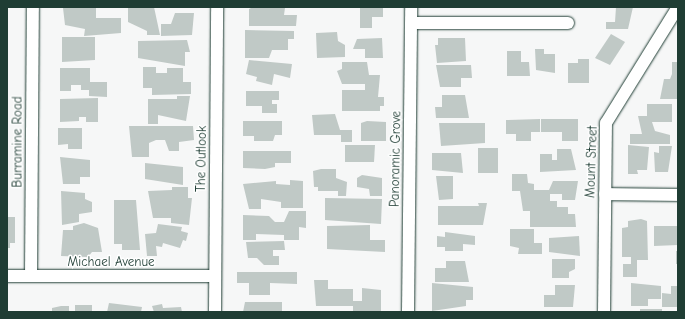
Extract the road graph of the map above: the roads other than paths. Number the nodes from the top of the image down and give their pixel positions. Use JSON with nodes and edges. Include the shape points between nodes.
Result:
{"nodes":[{"id":1,"x":34,"y":7,"type":"edge"},
{"id":2,"x":217,"y":7,"type":"edge"},
{"id":3,"x":411,"y":7,"type":"edge"},
{"id":4,"x":678,"y":9,"type":"edge"},
{"id":5,"x":411,"y":23,"type":"junction"},
{"id":6,"x":568,"y":23,"type":"dead end"},
{"id":7,"x":605,"y":194,"type":"junction"},
{"id":8,"x":678,"y":195,"type":"edge"},
{"id":9,"x":7,"y":276,"type":"edge"},
{"id":10,"x":31,"y":276,"type":"junction"},
{"id":11,"x":215,"y":276,"type":"junction"},
{"id":12,"x":215,"y":312,"type":"edge"},
{"id":13,"x":408,"y":312,"type":"edge"},
{"id":14,"x":604,"y":312,"type":"edge"}],
"edges":[{"from":1,"to":10,"type":"street","name":"Burramine Road"},
{"from":2,"to":11,"type":"street","name":"The Outlook"},
{"from":3,"to":5,"type":"street","name":"Panoramic Grove"},
{"from":4,"to":7,"type":"street","name":"Mount Street","via":[[607,120]]},
{"from":5,"to":6,"type":"street"},
{"from":5,"to":13,"type":"street","name":"Panoramic Grove"},
{"from":7,"to":8,"type":"street"},
{"from":7,"to":14,"type":"street","name":"Mount Street"},
{"from":9,"to":10,"type":"street","name":"Michael Avenue"},
{"from":10,"to":11,"type":"street","name":"Michael Avenue"},
{"from":11,"to":12,"type":"street","name":"The Outlook"}]}
